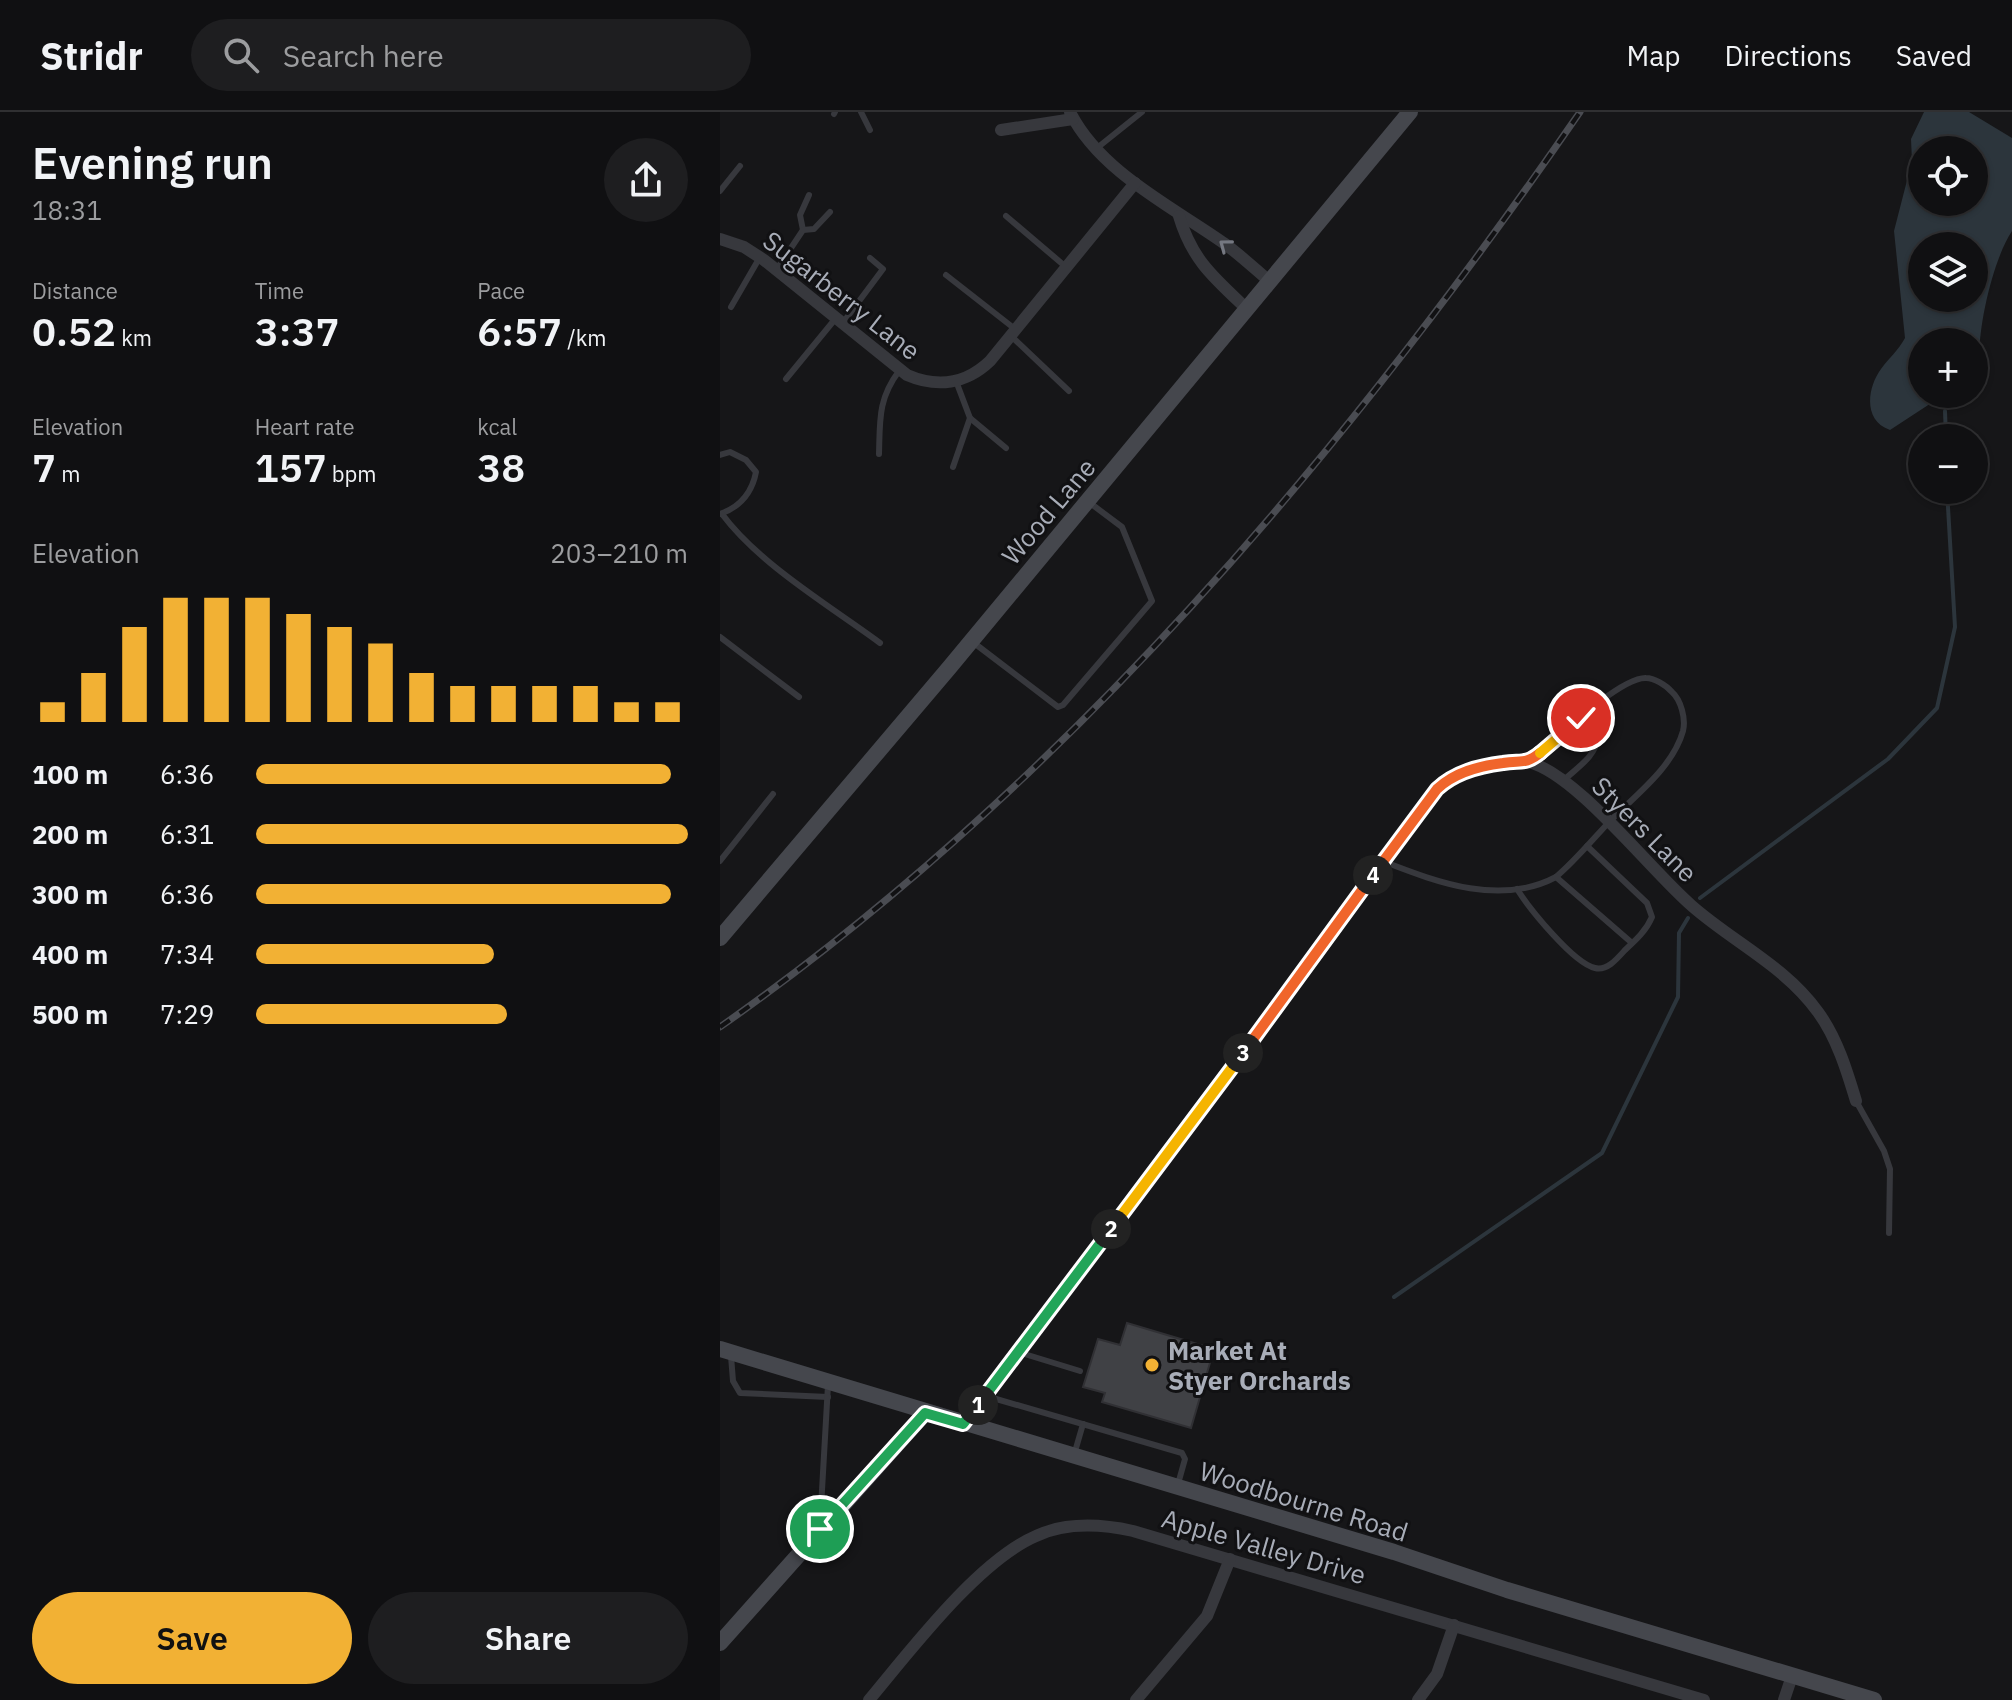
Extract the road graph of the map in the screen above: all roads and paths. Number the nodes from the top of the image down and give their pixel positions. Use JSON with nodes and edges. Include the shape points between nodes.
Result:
{"nodes":[{"id":1,"x":861,"y":112,"type":"edge"},
{"id":2,"x":1142,"y":112,"type":"edge"},
{"id":3,"x":1410,"y":112,"type":"edge"},
{"id":4,"x":1072,"y":116,"type":"edge"},
{"id":5,"x":870,"y":130,"type":"dead end"},
{"id":6,"x":1001,"y":130,"type":"dead end"},
{"id":7,"x":1097,"y":148,"type":"junction"},
{"id":8,"x":740,"y":166,"type":"dead end"},
{"id":9,"x":1135,"y":183,"type":"junction"},
{"id":10,"x":720,"y":191,"type":"edge"},
{"id":11,"x":809,"y":195,"type":"dead end"},
{"id":12,"x":830,"y":212,"type":"dead end"},
{"id":13,"x":1006,"y":216,"type":"dead end"},
{"id":14,"x":1179,"y":216,"type":"junction"},
{"id":15,"x":803,"y":230,"type":"junction"},
{"id":16,"x":720,"y":239,"type":"edge"},
{"id":17,"x":760,"y":257,"type":"junction"},
{"id":18,"x":870,"y":258,"type":"dead end"},
{"id":19,"x":1066,"y":267,"type":"junction"},
{"id":20,"x":777,"y":269,"type":"junction"},
{"id":21,"x":946,"y":275,"type":"dead end"},
{"id":22,"x":1268,"y":280,"type":"junction"},
{"id":23,"x":731,"y":307,"type":"dead end"},
{"id":24,"x":1247,"y":309,"type":"junction"},
{"id":25,"x":839,"y":321,"type":"junction"},
{"id":26,"x":1013,"y":332,"type":"junction"},
{"id":27,"x":900,"y":370,"type":"junction"},
{"id":28,"x":786,"y":379,"type":"dead end"},
{"id":29,"x":956,"y":381,"type":"junction"},
{"id":30,"x":1069,"y":391,"type":"dead end"},
{"id":31,"x":970,"y":418,"type":"junction"},
{"id":32,"x":1006,"y":448,"type":"dead end"},
{"id":33,"x":879,"y":454,"type":"dead end"},
{"id":34,"x":720,"y":455,"type":"edge"},
{"id":35,"x":953,"y":467,"type":"dead end"},
{"id":36,"x":1088,"y":501,"type":"junction"},
{"id":37,"x":721,"y":514,"type":"edge"},
{"id":38,"x":720,"y":637,"type":"edge"},
{"id":39,"x":971,"y":641,"type":"junction"},
{"id":40,"x":880,"y":643,"type":"dead end"},
{"id":41,"x":799,"y":697,"type":"dead end"},
{"id":42,"x":1581,"y":718,"type":"junction"},
{"id":43,"x":1529,"y":762,"type":"junction"},
{"id":44,"x":1564,"y":780,"type":"junction"},
{"id":45,"x":773,"y":794,"type":"dead end"},
{"id":46,"x":1609,"y":822,"type":"junction"},
{"id":47,"x":1587,"y":846,"type":"junction"},
{"id":48,"x":720,"y":861,"type":"edge"},
{"id":49,"x":1383,"y":861,"type":"junction"},
{"id":50,"x":1556,"y":877,"type":"junction"},
{"id":51,"x":1517,"y":889,"type":"junction"},
{"id":52,"x":720,"y":938,"type":"edge"},
{"id":53,"x":1632,"y":943,"type":"junction"},
{"id":54,"x":1856,"y":1101,"type":"joint"},
{"id":55,"x":1889,"y":1233,"type":"dead end"},
{"id":56,"x":725,"y":1351,"type":"edge"},
{"id":57,"x":1018,"y":1352,"type":"junction"},
{"id":58,"x":1080,"y":1371,"type":"dead end"},
{"id":59,"x":828,"y":1390,"type":"junction"},
{"id":60,"x":985,"y":1396,"type":"junction"},
{"id":61,"x":925,"y":1413,"type":"junction"},
{"id":62,"x":963,"y":1424,"type":"junction"},
{"id":63,"x":1083,"y":1424,"type":"junction"},
{"id":64,"x":1073,"y":1457,"type":"junction"},
{"id":65,"x":1177,"y":1488,"type":"junction"},
{"id":66,"x":820,"y":1529,"type":"junction"},
{"id":67,"x":1230,"y":1559,"type":"junction"},
{"id":68,"x":1454,"y":1625,"type":"junction"},
{"id":69,"x":720,"y":1643,"type":"edge"},
{"id":70,"x":1792,"y":1676,"type":"junction"},
{"id":71,"x":869,"y":1700,"type":"edge"},
{"id":72,"x":1136,"y":1700,"type":"edge"},
{"id":73,"x":1418,"y":1700,"type":"edge"},
{"id":74,"x":1704,"y":1700,"type":"edge"},
{"id":75,"x":1784,"y":1700,"type":"edge"},
{"id":76,"x":1874,"y":1700,"type":"edge"}],
"edges":[{"from":1,"to":5,"type":"lane"},
{"from":2,"to":7,"type":"lane"},
{"from":3,"to":22,"type":"street","name":"Wood Lane"},
{"from":4,"to":6,"type":"street"},
{"from":4,"to":7,"type":"street"},
{"from":7,"to":9,"type":"street"},
{"from":8,"to":10,"type":"lane"},
{"from":9,"to":14,"type":"street"},
{"from":9,"to":19,"type":"street"},
{"from":11,"to":15,"type":"lane","via":[[800,215]]},
{"from":12,"to":15,"type":"lane","via":[[814,229]]},
{"from":13,"to":19,"type":"lane"},
{"from":22,"to":14,"type":"street","one_way":true,"via":[[1228,246]]},
{"from":14,"to":24,"type":"street","via":[[1195,257]]},
{"from":15,"to":20,"type":"lane"},
{"from":16,"to":17,"type":"street","name":"Sugarberry Lane"},
{"from":17,"to":20,"type":"street","name":"Sugarberry Lane"},
{"from":17,"to":23,"type":"lane"},
{"from":18,"to":25,"type":"lane","via":[[883,269]]},
{"from":19,"to":26,"type":"street"},
{"from":20,"to":25,"type":"street","name":"Sugarberry Lane"},
{"from":21,"to":26,"type":"lane"},
{"from":22,"to":24,"type":"street","name":"Wood Lane"},
{"from":24,"to":36,"type":"street","name":"Wood Lane"},
{"from":25,"to":27,"type":"street","name":"Sugarberry Lane"},
{"from":25,"to":28,"type":"lane"},
{"from":26,"to":29,"type":"street","via":[[982,368]]},
{"from":26,"to":30,"type":"lane"},
{"from":27,"to":29,"type":"street","name":"Sugarberry Lane","via":[[921,381]]},
{"from":27,"to":33,"type":"lane","via":[[880,410]]},
{"from":29,"to":31,"type":"lane"},
{"from":31,"to":32,"type":"lane"},
{"from":31,"to":35,"type":"lane"},
{"from":34,"to":37,"type":"lane","via":[[730,452],[756,472],[750,493]]},
{"from":36,"to":39,"type":"street","name":"Wood Lane"},
{"from":36,"to":39,"type":"lane","via":[[1122,527],[1152,601],[1058,707]]},
{"from":37,"to":40,"type":"lane","via":[[769,561]]},
{"from":38,"to":41,"type":"lane"},
{"from":39,"to":52,"type":"street","name":"Wood Lane"},
{"from":42,"to":43,"type":"lane"},
{"from":42,"to":44,"type":"lane","via":[[1598,737],[1597,744]]},
{"from":42,"to":46,"type":"lane","via":[[1617,688],[1648,678],[1674,693],[1684,717],[1677,745],[1652,780]]},
{"from":43,"to":44,"type":"street","name":"Styers Lane"},
{"from":43,"to":49,"type":"street","via":[[1470,769],[1446,780]]},
{"from":44,"to":46,"type":"street","name":"Styers Lane"},
{"from":45,"to":48,"type":"lane"},
{"from":46,"to":47,"type":"lane"},
{"from":46,"to":54,"type":"street","name":"Styers Lane","via":[[1690,905],[1808,999],[1833,1038]]},
{"from":47,"to":50,"type":"lane"},
{"from":47,"to":53,"type":"lane","via":[[1647,903],[1652,917]]},
{"from":49,"to":51,"type":"lane","via":[[1436,881],[1493,892]]},
{"from":49,"to":57,"type":"street"},
{"from":50,"to":51,"type":"lane"},
{"from":50,"to":53,"type":"lane"},
{"from":51,"to":53,"type":"lane","via":[[1531,913],[1596,969],[1609,966]]},
{"from":54,"to":55,"type":"lane","via":[[1890,1169]]},
{"from":56,"to":59,"type":"street","name":"Woodbourne Road"},
{"from":56,"to":59,"type":"lane","via":[[740,1393]]},
{"from":57,"to":58,"type":"lane"},
{"from":57,"to":60,"type":"street"},
{"from":59,"to":61,"type":"street","name":"Woodbourne Road"},
{"from":59,"to":66,"type":"lane"},
{"from":60,"to":62,"type":"street"},
{"from":60,"to":63,"type":"lane"},
{"from":61,"to":62,"type":"street","name":"Woodbourne Road"},
{"from":61,"to":66,"type":"street"},
{"from":62,"to":64,"type":"street","name":"Woodbourne Road"},
{"from":63,"to":64,"type":"lane"},
{"from":63,"to":65,"type":"lane","via":[[1182,1453]]},
{"from":64,"to":65,"type":"street","name":"Woodbourne Road"},
{"from":65,"to":70,"type":"street","name":"Woodbourne Road"},
{"from":66,"to":69,"type":"street"},
{"from":67,"to":68,"type":"street","name":"Apple Valley Drive"},
{"from":67,"to":71,"type":"street","name":"Apple Valley Drive","via":[[1109,1526],[1038,1535],[999,1558],[968,1587]]},
{"from":67,"to":72,"type":"street","via":[[1207,1616]]},
{"from":68,"to":73,"type":"street","via":[[1437,1674]]},
{"from":68,"to":74,"type":"street","name":"Apple Valley Drive"},
{"from":70,"to":75,"type":"street"},
{"from":70,"to":76,"type":"street","name":"Woodbourne Road"}]}
